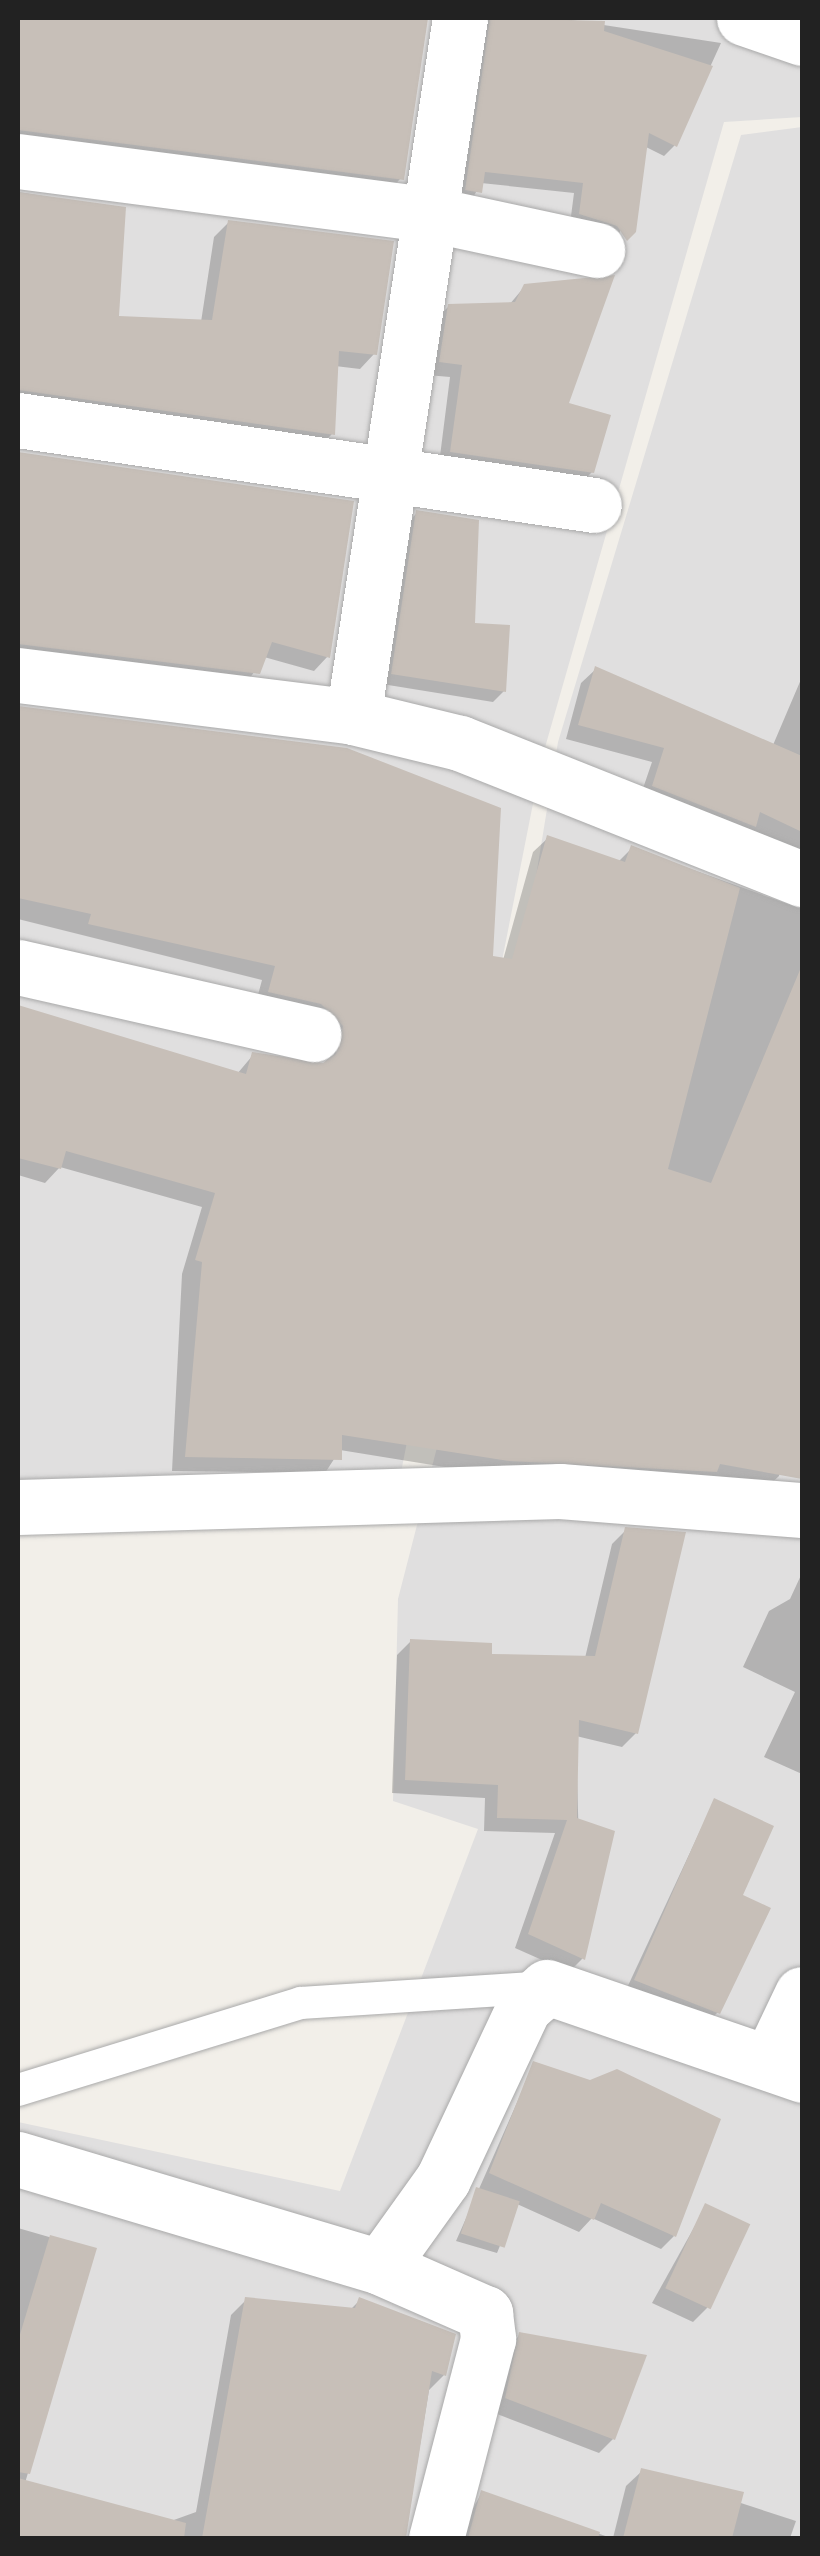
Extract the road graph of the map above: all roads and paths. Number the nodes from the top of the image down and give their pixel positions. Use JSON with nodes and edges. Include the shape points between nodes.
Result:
{"nodes":[{"id":1,"x":460,"y":18,"type":"edge"},
{"id":2,"x":744,"y":18,"type":"edge"},
{"id":3,"x":802,"y":38,"type":"edge"},
{"id":4,"x":18,"y":161,"type":"edge"},
{"id":5,"x":434,"y":216,"type":"junction"},
{"id":6,"x":596,"y":250,"type":"dead end"},
{"id":7,"x":18,"y":420,"type":"edge"},
{"id":8,"x":386,"y":472,"type":"junction"},
{"id":9,"x":594,"y":505,"type":"dead end"},
{"id":10,"x":18,"y":675,"type":"edge"},
{"id":11,"x":353,"y":718,"type":"junction"},
{"id":12,"x":802,"y":879,"type":"edge"},
{"id":13,"x":18,"y":967,"type":"edge"},
{"id":14,"x":313,"y":1034,"type":"dead end"},
{"id":15,"x":18,"y":1508,"type":"edge"},
{"id":16,"x":802,"y":1510,"type":"edge"},
{"id":17,"x":547,"y":1987,"type":"junction"},
{"id":18,"x":802,"y":1994,"type":"edge"},
{"id":19,"x":786,"y":2068,"type":"edge"},
{"id":20,"x":18,"y":2090,"type":"edge"},
{"id":21,"x":18,"y":2159,"type":"edge"},
{"id":22,"x":380,"y":2267,"type":"junction"},
{"id":23,"x":436,"y":2538,"type":"edge"}],
"edges":[{"from":1,"to":5,"type":"street"},
{"from":2,"to":3,"type":"street"},
{"from":4,"to":5,"type":"street"},
{"from":5,"to":6,"type":"street"},
{"from":5,"to":8,"type":"street"},
{"from":7,"to":8,"type":"street"},
{"from":8,"to":9,"type":"street"},
{"from":8,"to":11,"type":"street"},
{"from":10,"to":11,"type":"street"},
{"from":11,"to":12,"type":"street","via":[[460,744]]},
{"from":13,"to":14,"type":"street"},
{"from":15,"to":16,"type":"street","via":[[560,1491]]},
{"from":17,"to":19,"type":"street"},
{"from":17,"to":20,"type":"lane","via":[[300,2003]]},
{"from":17,"to":22,"type":"street","via":[[524,2007],[444,2179]]},
{"from":18,"to":19,"type":"street"},
{"from":21,"to":22,"type":"street"},
{"from":22,"to":23,"type":"street","via":[[485,2313],[488,2339]]}]}
